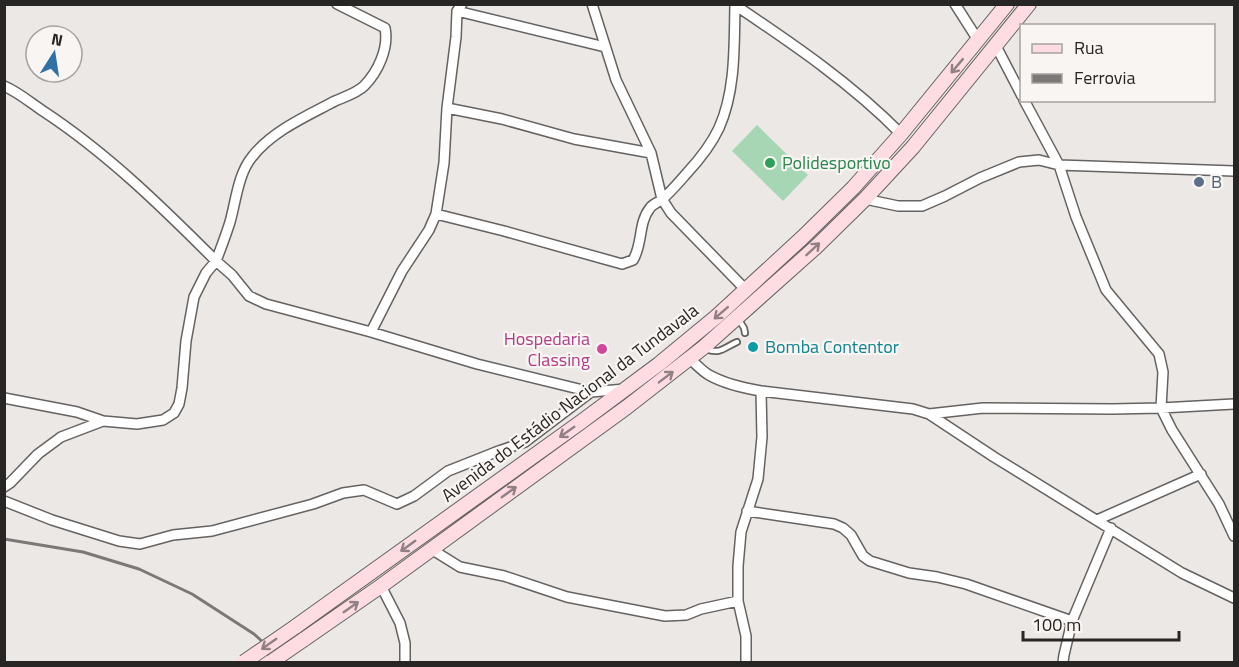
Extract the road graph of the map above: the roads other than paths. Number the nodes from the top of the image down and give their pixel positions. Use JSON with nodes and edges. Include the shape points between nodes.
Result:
{"nodes":[{"id":1,"x":337,"y":4,"type":"edge"},
{"id":2,"x":592,"y":4,"type":"edge"},
{"id":3,"x":955,"y":4,"type":"edge"},
{"id":4,"x":1007,"y":4,"type":"edge"},
{"id":5,"x":1029,"y":4,"type":"edge"},
{"id":6,"x":735,"y":5,"type":"edge"},
{"id":7,"x":459,"y":8,"type":"edge"},
{"id":8,"x":978,"y":40,"type":"junction"},
{"id":9,"x":605,"y":46,"type":"junction"},
{"id":10,"x":996,"y":46,"type":"junction"},
{"id":11,"x":4,"y":87,"type":"edge"},
{"id":12,"x":1020,"y":92,"type":"edge"},
{"id":13,"x":1025,"y":102,"type":"edge"},
{"id":14,"x":447,"y":108,"type":"junction"},
{"id":15,"x":901,"y":134,"type":"junction"},
{"id":16,"x":651,"y":153,"type":"junction"},
{"id":17,"x":1059,"y":165,"type":"junction"},
{"id":18,"x":1234,"y":171,"type":"edge"},
{"id":19,"x":662,"y":199,"type":"junction"},
{"id":20,"x":865,"y":199,"type":"junction"},
{"id":21,"x":436,"y":214,"type":"junction"},
{"id":22,"x":216,"y":261,"type":"junction"},
{"id":23,"x":746,"y":291,"type":"junction"},
{"id":24,"x":738,"y":318,"type":"junction"},
{"id":25,"x":371,"y":332,"type":"junction"},
{"id":26,"x":745,"y":333,"type":"dead end"},
{"id":27,"x":737,"y":342,"type":"dead end"},
{"id":28,"x":704,"y":347,"type":"junction"},
{"id":29,"x":690,"y":358,"type":"junction"},
{"id":30,"x":625,"y":389,"type":"junction"},
{"id":31,"x":761,"y":391,"type":"junction"},
{"id":32,"x":591,"y":392,"type":"junction"},
{"id":33,"x":4,"y":398,"type":"edge"},
{"id":34,"x":1234,"y":404,"type":"edge"},
{"id":35,"x":1161,"y":408,"type":"junction"},
{"id":36,"x":929,"y":414,"type":"junction"},
{"id":37,"x":104,"y":421,"type":"junction"},
{"id":38,"x":1201,"y":474,"type":"junction"},
{"id":39,"x":4,"y":487,"type":"edge"},
{"id":40,"x":4,"y":501,"type":"edge"},
{"id":41,"x":747,"y":512,"type":"junction"},
{"id":42,"x":1097,"y":520,"type":"junction"},
{"id":43,"x":1111,"y":528,"type":"junction"},
{"id":44,"x":1234,"y":536,"type":"edge"},
{"id":45,"x":431,"y":549,"type":"junction"},
{"id":46,"x":381,"y":586,"type":"junction"},
{"id":47,"x":1234,"y":598,"type":"edge"},
{"id":48,"x":738,"y":601,"type":"junction"},
{"id":49,"x":1072,"y":621,"type":"junction"},
{"id":50,"x":244,"y":662,"type":"edge"},
{"id":51,"x":272,"y":663,"type":"edge"},
{"id":52,"x":405,"y":663,"type":"edge"},
{"id":53,"x":746,"y":663,"type":"edge"},
{"id":54,"x":1064,"y":663,"type":"edge"}],
"edges":[{"from":1,"to":22,"type":"street","via":[[385,28],[385,50],[375,72],[363,88],[270,138],[250,158]]},
{"from":2,"to":9,"type":"street"},
{"from":3,"to":8,"type":"street"},
{"from":4,"to":8,"type":"street","name":"Avenida do Estádio Nacional da Tundavala"},
{"from":5,"to":10,"type":"street","name":"Avenida do Estádio Nacional da Tundavala"},
{"from":6,"to":15,"type":"street","via":[[803,51],[876,108]]},
{"from":6,"to":19,"type":"street","via":[[730,93],[719,128],[705,151]]},
{"from":7,"to":9,"type":"street"},
{"from":7,"to":14,"type":"street"},
{"from":8,"to":15,"type":"street","name":"Avenida do Estádio Nacional da Tundavala","one_way":true},
{"from":9,"to":16,"type":"street","via":[[616,80]]},
{"from":10,"to":12,"type":"street"},
{"from":10,"to":20,"type":"street","name":"Avenida do Estádio Nacional da Tundavala"},
{"from":11,"to":22,"type":"street","via":[[99,153]]},
{"from":13,"to":17,"type":"street"},
{"from":14,"to":16,"type":"street"},
{"from":14,"to":21,"type":"street"},
{"from":15,"to":23,"type":"street","name":"Avenida do Estádio Nacional da Tundavala","via":[[853,188]]},
{"from":16,"to":19,"type":"street"},
{"from":17,"to":18,"type":"street"},
{"from":17,"to":20,"type":"street","via":[[1039,160],[1019,162],[922,206]]},
{"from":17,"to":35,"type":"street","via":[[1106,290],[1159,354],[1163,372]]},
{"from":19,"to":21,"type":"street","via":[[650,207],[633,260],[622,264]]},
{"from":19,"to":23,"type":"street"},
{"from":24,"to":20,"type":"street","name":"Avenida do Estádio Nacional da Tundavala","one_way":true},
{"from":21,"to":25,"type":"street"},
{"from":22,"to":25,"type":"street","via":[[249,296],[266,304]]},
{"from":22,"to":37,"type":"street","via":[[194,297],[182,388],[174,413],[163,420],[137,424]]},
{"from":23,"to":30,"type":"street","name":"Avenida do Estádio Nacional da Tundavala","one_way":true},
{"from":24,"to":26,"type":"lane"},
{"from":24,"to":28,"type":"street","name":"Avenida do Estádio Nacional da Tundavala"},
{"from":25,"to":32,"type":"street"},
{"from":27,"to":28,"type":"lane","via":[[725,350],[710,351]]},
{"from":28,"to":29,"type":"street","name":"Avenida do Estádio Nacional da Tundavala"},
{"from":29,"to":31,"type":"street","via":[[706,374]]},
{"from":45,"to":29,"type":"street","name":"Avenida do Estádio Nacional da Tundavala","one_way":true},
{"from":30,"to":32,"type":"street"},
{"from":30,"to":50,"type":"street","name":"Avenida do Estádio Nacional da Tundavala","one_way":true,"bridge":true},
{"from":31,"to":36,"type":"street"},
{"from":31,"to":41,"type":"street","via":[[758,479]]},
{"from":32,"to":40,"type":"street","via":[[525,442],[448,471],[397,504],[364,490],[343,493],[212,531],[140,544],[96,534]]},
{"from":33,"to":37,"type":"street"},
{"from":34,"to":35,"type":"street"},
{"from":35,"to":36,"type":"street","via":[[983,408]]},
{"from":35,"to":38,"type":"street"},
{"from":36,"to":42,"type":"street"},
{"from":37,"to":39,"type":"street","via":[[61,437]]},
{"from":38,"to":42,"type":"street"},
{"from":38,"to":44,"type":"street"},
{"from":41,"to":48,"type":"street","via":[[741,532]]},
{"from":41,"to":49,"type":"street","via":[[834,524],[851,535],[862,556],[870,561],[966,584]]},
{"from":42,"to":43,"type":"street"},
{"from":43,"to":47,"type":"street","via":[[1182,573]]},
{"from":43,"to":49,"type":"street"},
{"from":45,"to":46,"type":"street","name":"Avenida do Estádio Nacional da Tundavala"},
{"from":45,"to":48,"type":"street","via":[[460,567],[504,576],[567,597],[665,616],[686,615]]},
{"from":51,"to":46,"type":"street","name":"Avenida do Estádio Nacional da Tundavala","one_way":true,"bridge":true},
{"from":46,"to":52,"type":"street","via":[[400,623]]},
{"from":48,"to":53,"type":"street","via":[[746,636]]},
{"from":49,"to":54,"type":"street"}]}
